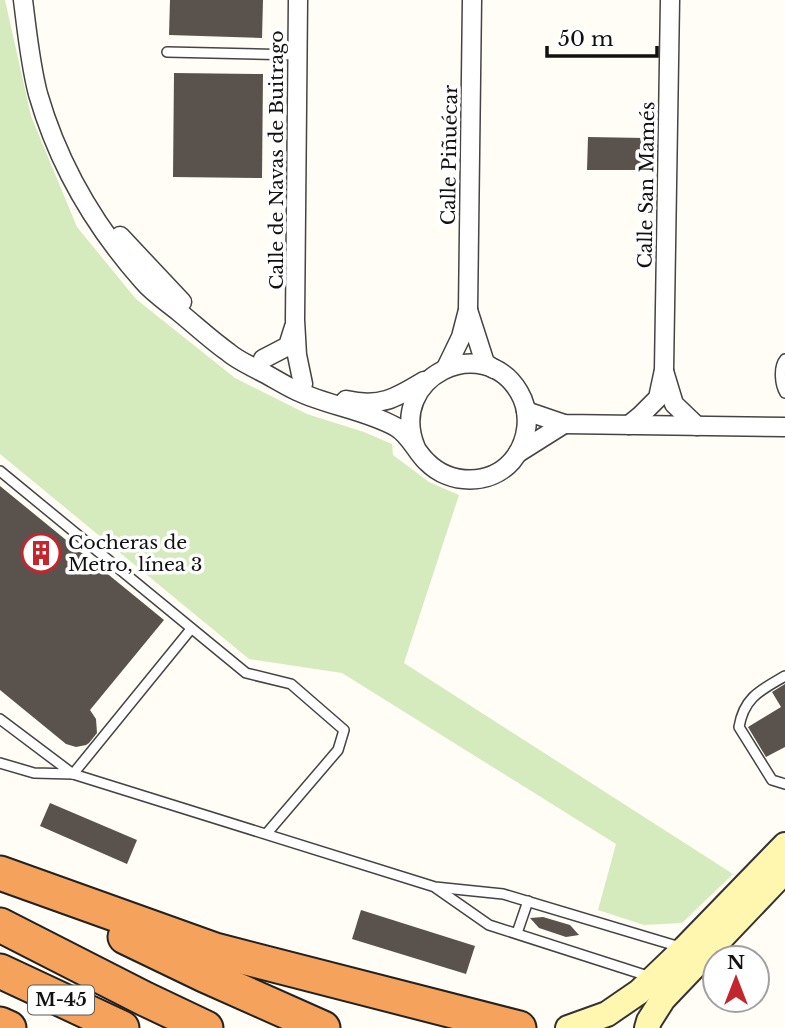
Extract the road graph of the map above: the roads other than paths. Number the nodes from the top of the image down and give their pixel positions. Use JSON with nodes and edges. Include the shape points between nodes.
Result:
{"nodes":[{"id":1,"x":23,"y":0,"type":"edge"},
{"id":2,"x":33,"y":0,"type":"edge"},
{"id":3,"x":298,"y":0,"type":"edge"},
{"id":4,"x":472,"y":0,"type":"edge"},
{"id":5,"x":670,"y":0,"type":"edge"},
{"id":6,"x":167,"y":52,"type":"dead end"},
{"id":7,"x":297,"y":55,"type":"junction"},
{"id":8,"x":468,"y":310,"type":"junction"},
{"id":9,"x":295,"y":320,"type":"junction"},
{"id":10,"x":263,"y":359,"type":"junction"},
{"id":11,"x":785,"y":359,"type":"edge"},
{"id":12,"x":446,"y":368,"type":"junction"},
{"id":13,"x":496,"y":370,"type":"junction"},
{"id":14,"x":664,"y":370,"type":"junction"},
{"id":15,"x":430,"y":378,"type":"junction"},
{"id":16,"x":303,"y":383,"type":"junction"},
{"id":17,"x":785,"y":393,"type":"edge"},
{"id":18,"x":526,"y":411,"type":"junction"},
{"id":19,"x":564,"y":424,"type":"junction"},
{"id":20,"x":629,"y":425,"type":"junction"},
{"id":21,"x":697,"y":426,"type":"junction"},
{"id":22,"x":785,"y":427,"type":"edge"},
{"id":23,"x":416,"y":448,"type":"junction"},
{"id":24,"x":518,"y":453,"type":"junction"},
{"id":25,"x":0,"y":471,"type":"edge"},
{"id":26,"x":191,"y":629,"type":"junction"},
{"id":27,"x":785,"y":676,"type":"edge"},
{"id":28,"x":0,"y":719,"type":"edge"},
{"id":29,"x":0,"y":763,"type":"edge"},
{"id":30,"x":72,"y":774,"type":"junction"},
{"id":31,"x":785,"y":784,"type":"edge"},
{"id":32,"x":267,"y":833,"type":"junction"},
{"id":33,"x":783,"y":852,"type":"edge"},
{"id":34,"x":0,"y":874,"type":"edge"},
{"id":35,"x":435,"y":887,"type":"junction"},
{"id":36,"x":528,"y":901,"type":"junction"},
{"id":37,"x":0,"y":911,"type":"edge"},
{"id":38,"x":0,"y":925,"type":"edge"},
{"id":39,"x":517,"y":933,"type":"junction"},
{"id":40,"x":47,"y":948,"type":"junction"},
{"id":41,"x":685,"y":948,"type":"junction"},
{"id":42,"x":0,"y":971,"type":"edge"},
{"id":43,"x":654,"y":978,"type":"junction"},
{"id":44,"x":0,"y":1024,"type":"edge"},
{"id":45,"x":9,"y":1028,"type":"edge"},
{"id":46,"x":122,"y":1028,"type":"edge"},
{"id":47,"x":206,"y":1028,"type":"edge"},
{"id":48,"x":323,"y":1028,"type":"edge"},
{"id":49,"x":519,"y":1028,"type":"edge"},
{"id":50,"x":568,"y":1028,"type":"edge"},
{"id":51,"x":647,"y":1028,"type":"edge"}],
"edges":[{"from":1,"to":23,"type":"street","via":[[38,93],[60,156],[95,219],[144,283],[230,354],[298,391],[379,418],[401,430]]},
{"from":2,"to":10,"type":"street","via":[[55,118],[102,216],[199,320],[238,348]]},
{"from":3,"to":7,"type":"street","name":"Calle de Navas de Buitrago"},
{"from":4,"to":8,"type":"street","name":"Calle Piñuécar"},
{"from":5,"to":14,"type":"street","name":"Calle San Mamés"},
{"from":6,"to":7,"type":"lane"},
{"from":7,"to":9,"type":"street","name":"Calle de Navas de Buitrago"},
{"from":8,"to":12,"type":"street","name":"Calle Piñuécar"},
{"from":8,"to":13,"type":"street","name":"Calle Piñuécar","via":[[485,363]]},
{"from":9,"to":10,"type":"street","name":"Calle de Navas de Buitrago","via":[[288,346]]},
{"from":9,"to":16,"type":"street","name":"Calle de Navas de Buitrago"},
{"from":10,"to":16,"type":"street"},
{"from":11,"to":17,"type":"lane","via":[[781,386]]},
{"from":12,"to":13,"type":"street","via":[[463,364]]},
{"from":12,"to":15,"type":"street"},
{"from":13,"to":18,"type":"street","via":[[519,392]]},
{"from":14,"to":20,"type":"street","name":"Calle San Mamés","via":[[658,398]]},
{"from":14,"to":21,"type":"street","name":"Calle San Mamés","via":[[674,404]]},
{"from":15,"to":16,"type":"street","via":[[390,400],[361,403]]},
{"from":15,"to":23,"type":"street","via":[[413,403],[410,421]]},
{"from":18,"to":19,"type":"street"},
{"from":18,"to":24,"type":"street","via":[[527,426]]},
{"from":19,"to":20,"type":"street"},
{"from":19,"to":24,"type":"street"},
{"from":20,"to":21,"type":"street"},
{"from":21,"to":22,"type":"street"},
{"from":23,"to":24,"type":"street","via":[[436,470],[464,480],[495,474]]},
{"from":25,"to":26,"type":"lane"},
{"from":26,"to":30,"type":"lane"},
{"from":26,"to":32,"type":"lane","via":[[246,673],[291,684],[344,730],[338,750]]},
{"from":27,"to":31,"type":"lane","via":[[755,694],[742,712],[739,726],[772,780]]},
{"from":28,"to":30,"type":"lane"},
{"from":29,"to":30,"type":"lane","via":[[34,773]]},
{"from":30,"to":32,"type":"lane"},
{"from":32,"to":35,"type":"lane"},
{"from":33,"to":41,"type":"main road"},
{"from":33,"to":51,"type":"main road","via":[[663,999]]},
{"from":34,"to":48,"type":"highway"},
{"from":34,"to":49,"type":"highway","via":[[215,950]]},
{"from":35,"to":36,"type":"lane"},
{"from":35,"to":39,"type":"lane","via":[[489,925]]},
{"from":36,"to":39,"type":"lane"},
{"from":36,"to":41,"type":"lane"},
{"from":37,"to":40,"type":"highway"},
{"from":38,"to":40,"type":"highway","number":"M-45"},
{"from":39,"to":43,"type":"lane"},
{"from":40,"to":47,"type":"highway","number":"M-45"},
{"from":41,"to":43,"type":"main road"},
{"from":42,"to":46,"type":"highway","number":"M-45"},
{"from":43,"to":50,"type":"main road","via":[[607,1014]]},
{"from":44,"to":45,"type":"highway"}]}
